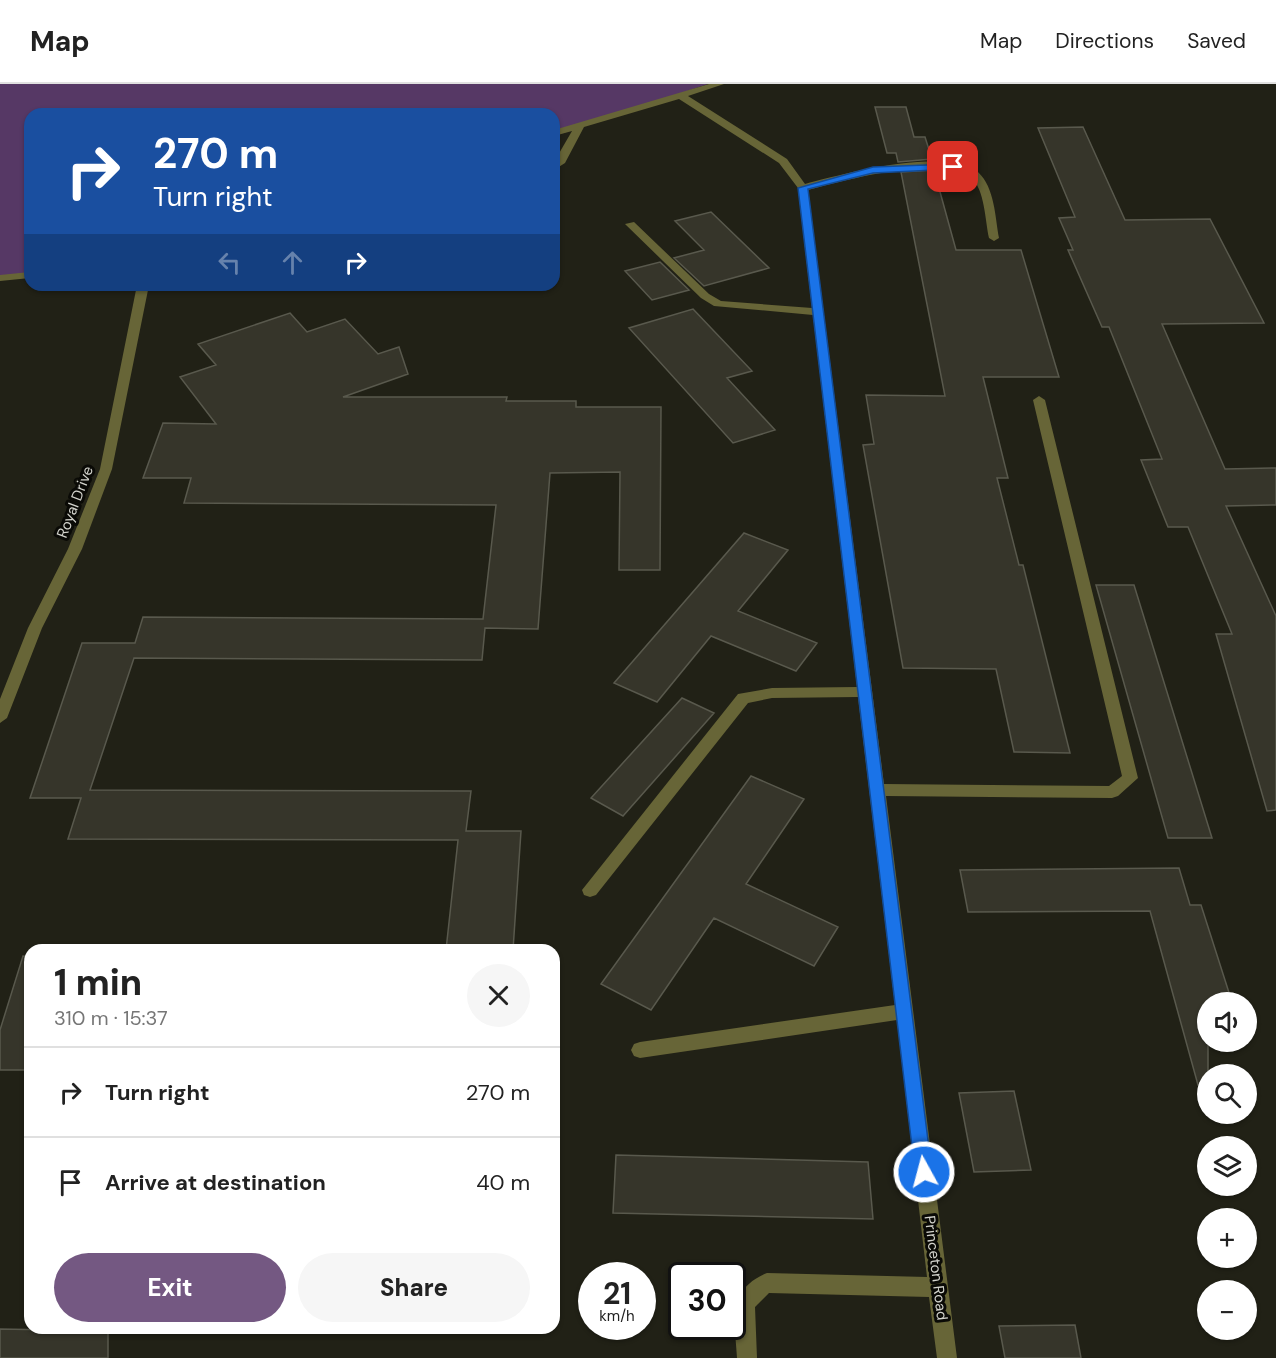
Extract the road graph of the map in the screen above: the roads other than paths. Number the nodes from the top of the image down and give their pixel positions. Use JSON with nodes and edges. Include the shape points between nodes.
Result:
{"nodes":[{"id":1,"x":719,"y":84,"type":"edge"},
{"id":2,"x":680,"y":96,"type":"junction"},
{"id":3,"x":580,"y":125,"type":"junction"},
{"id":4,"x":560,"y":131,"type":"edge"},
{"id":5,"x":560,"y":162,"type":"edge"},
{"id":6,"x":803,"y":188,"type":"junction"},
{"id":7,"x":630,"y":224,"type":"dead end"},
{"id":8,"x":994,"y":238,"type":"dead end"},
{"id":9,"x":24,"y":276,"type":"edge"},
{"id":10,"x":0,"y":278,"type":"edge"},
{"id":11,"x":142,"y":291,"type":"edge"},
{"id":12,"x":818,"y":312,"type":"junction"},
{"id":13,"x":1039,"y":400,"type":"dead end"},
{"id":14,"x":864,"y":692,"type":"junction"},
{"id":15,"x":0,"y":718,"type":"edge"},
{"id":16,"x":877,"y":790,"type":"junction"},
{"id":17,"x":590,"y":890,"type":"dead end"},
{"id":18,"x":904,"y":1011,"type":"junction"},
{"id":19,"x":640,"y":1050,"type":"dead end"},
{"id":20,"x":938,"y":1287,"type":"junction"},
{"id":21,"x":747,"y":1358,"type":"edge"},
{"id":22,"x":947,"y":1358,"type":"edge"}],
"edges":[{"from":1,"to":2,"type":"street"},
{"from":2,"to":3,"type":"street"},
{"from":2,"to":6,"type":"street","name":"Princeton Road","via":[[783,161]]},
{"from":3,"to":4,"type":"street"},
{"from":3,"to":5,"type":"street"},
{"from":6,"to":8,"type":"street","via":[[873,170],[933,166],[965,169],[980,181]]},
{"from":6,"to":12,"type":"street","name":"Princeton Road"},
{"from":7,"to":12,"type":"street","via":[[718,304]]},
{"from":9,"to":10,"type":"street"},
{"from":11,"to":15,"type":"street","name":"Royal Drive","via":[[106,469],[75,549],[35,628]]},
{"from":12,"to":14,"type":"street","name":"Princeton Road"},
{"from":13,"to":16,"type":"street","via":[[1130,778],[1112,792]]},
{"from":14,"to":16,"type":"street","name":"Princeton Road"},
{"from":14,"to":17,"type":"street","via":[[772,693],[743,698]]},
{"from":16,"to":18,"type":"street","name":"Princeton Road"},
{"from":18,"to":19,"type":"street"},
{"from":18,"to":20,"type":"street","name":"Princeton Road"},
{"from":20,"to":21,"type":"street","via":[[767,1283],[745,1304]]},
{"from":20,"to":22,"type":"street","name":"Princeton Road"}]}
